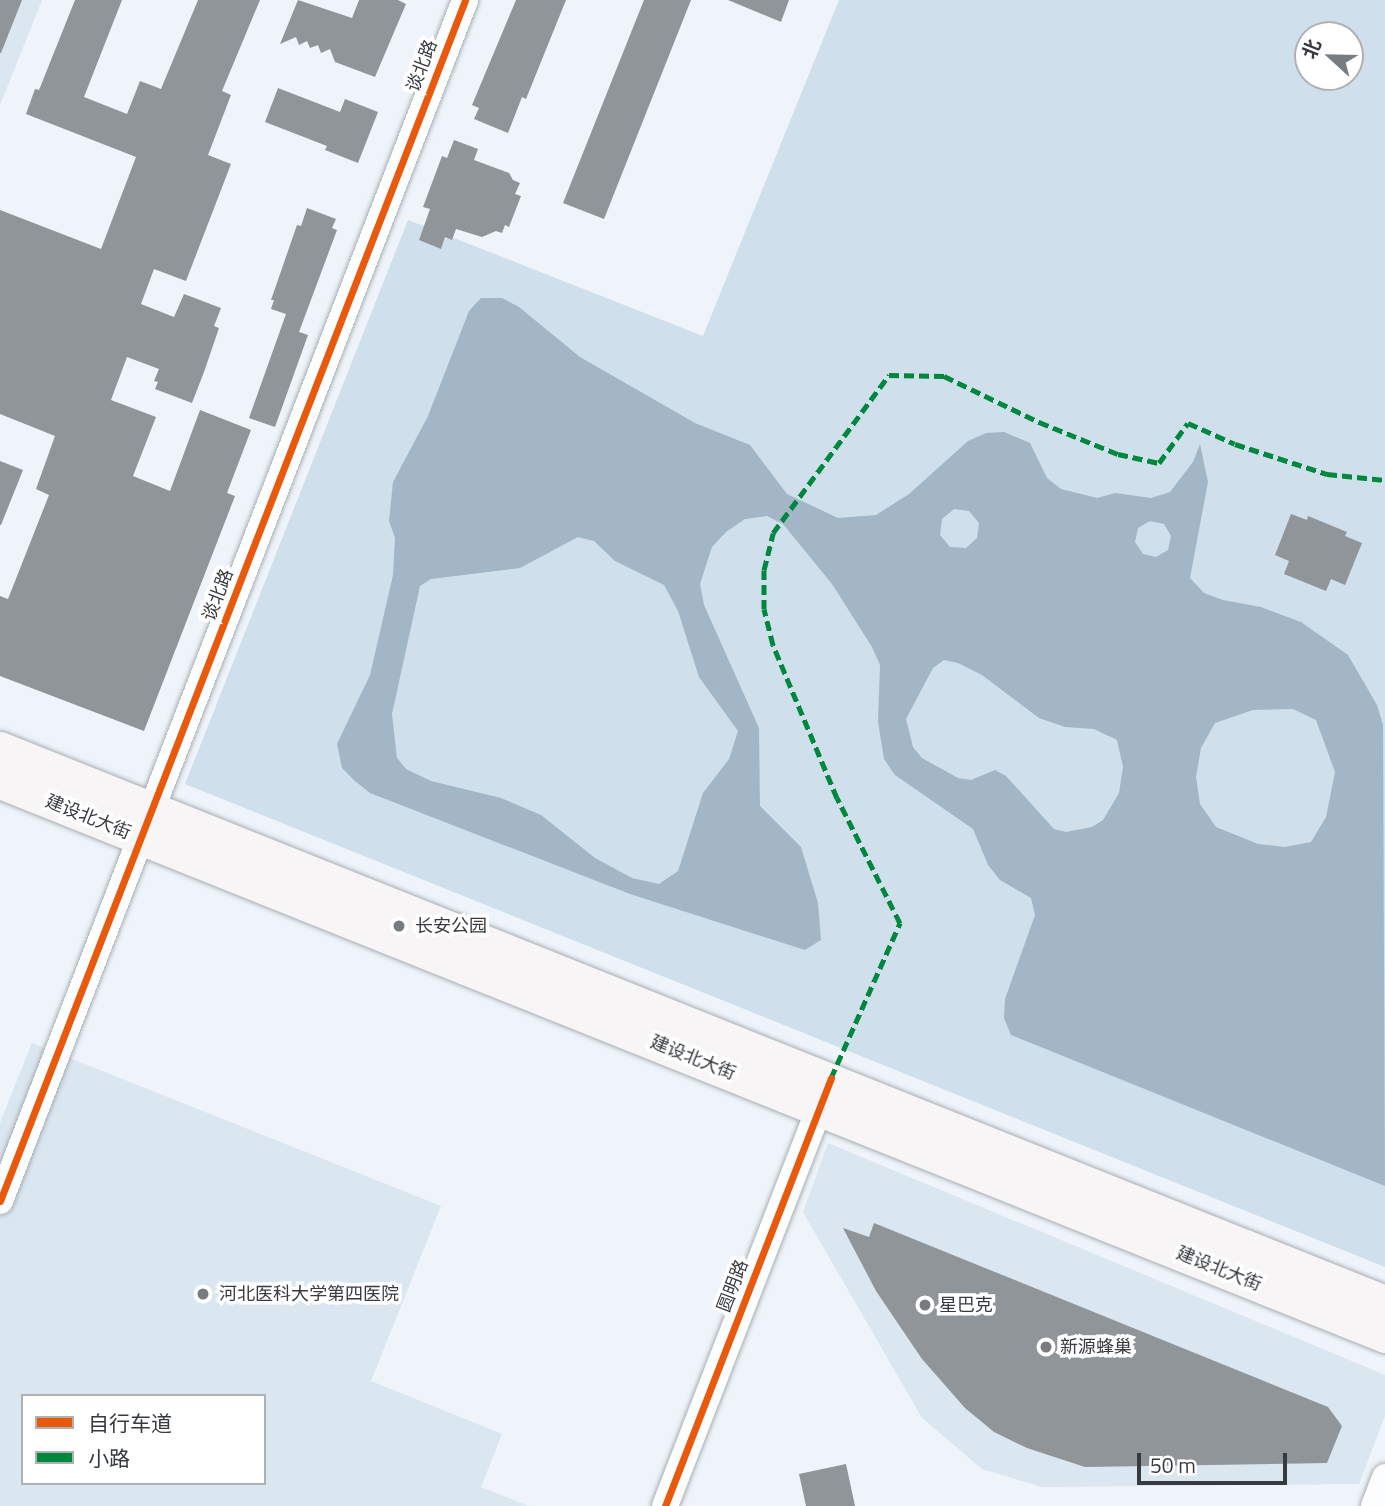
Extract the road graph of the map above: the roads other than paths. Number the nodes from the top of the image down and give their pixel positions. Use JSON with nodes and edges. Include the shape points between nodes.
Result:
{"nodes":[{"id":1,"x":465,"y":0,"type":"edge"},
{"id":2,"x":0,"y":748,"type":"edge"},
{"id":3,"x":0,"y":782,"type":"edge"},
{"id":4,"x":146,"y":823,"type":"junction"},
{"id":5,"x":825,"y":1093,"type":"junction"},
{"id":6,"x":0,"y":1202,"type":"edge"},
{"id":7,"x":1385,"y":1302,"type":"edge"},
{"id":8,"x":1385,"y":1336,"type":"edge"},
{"id":9,"x":1385,"y":1477,"type":"edge"},
{"id":10,"x":665,"y":1506,"type":"edge"},
{"id":11,"x":1374,"y":1506,"type":"edge"}],
"edges":[{"from":1,"to":4,"type":"street","name":"谈北路"},
{"from":2,"to":4,"type":"main road","name":"建设北大街"},
{"from":3,"to":4,"type":"main road","name":"建设北大街"},
{"from":4,"to":5,"type":"main road","name":"建设北大街"},
{"from":4,"to":6,"type":"street","name":"谈北路"},
{"from":5,"to":7,"type":"main road","name":"建设北大街"},
{"from":5,"to":8,"type":"main road","name":"建设北大街"},
{"from":5,"to":10,"type":"street","name":"圆明路"},
{"from":9,"to":11,"type":"street"}]}
